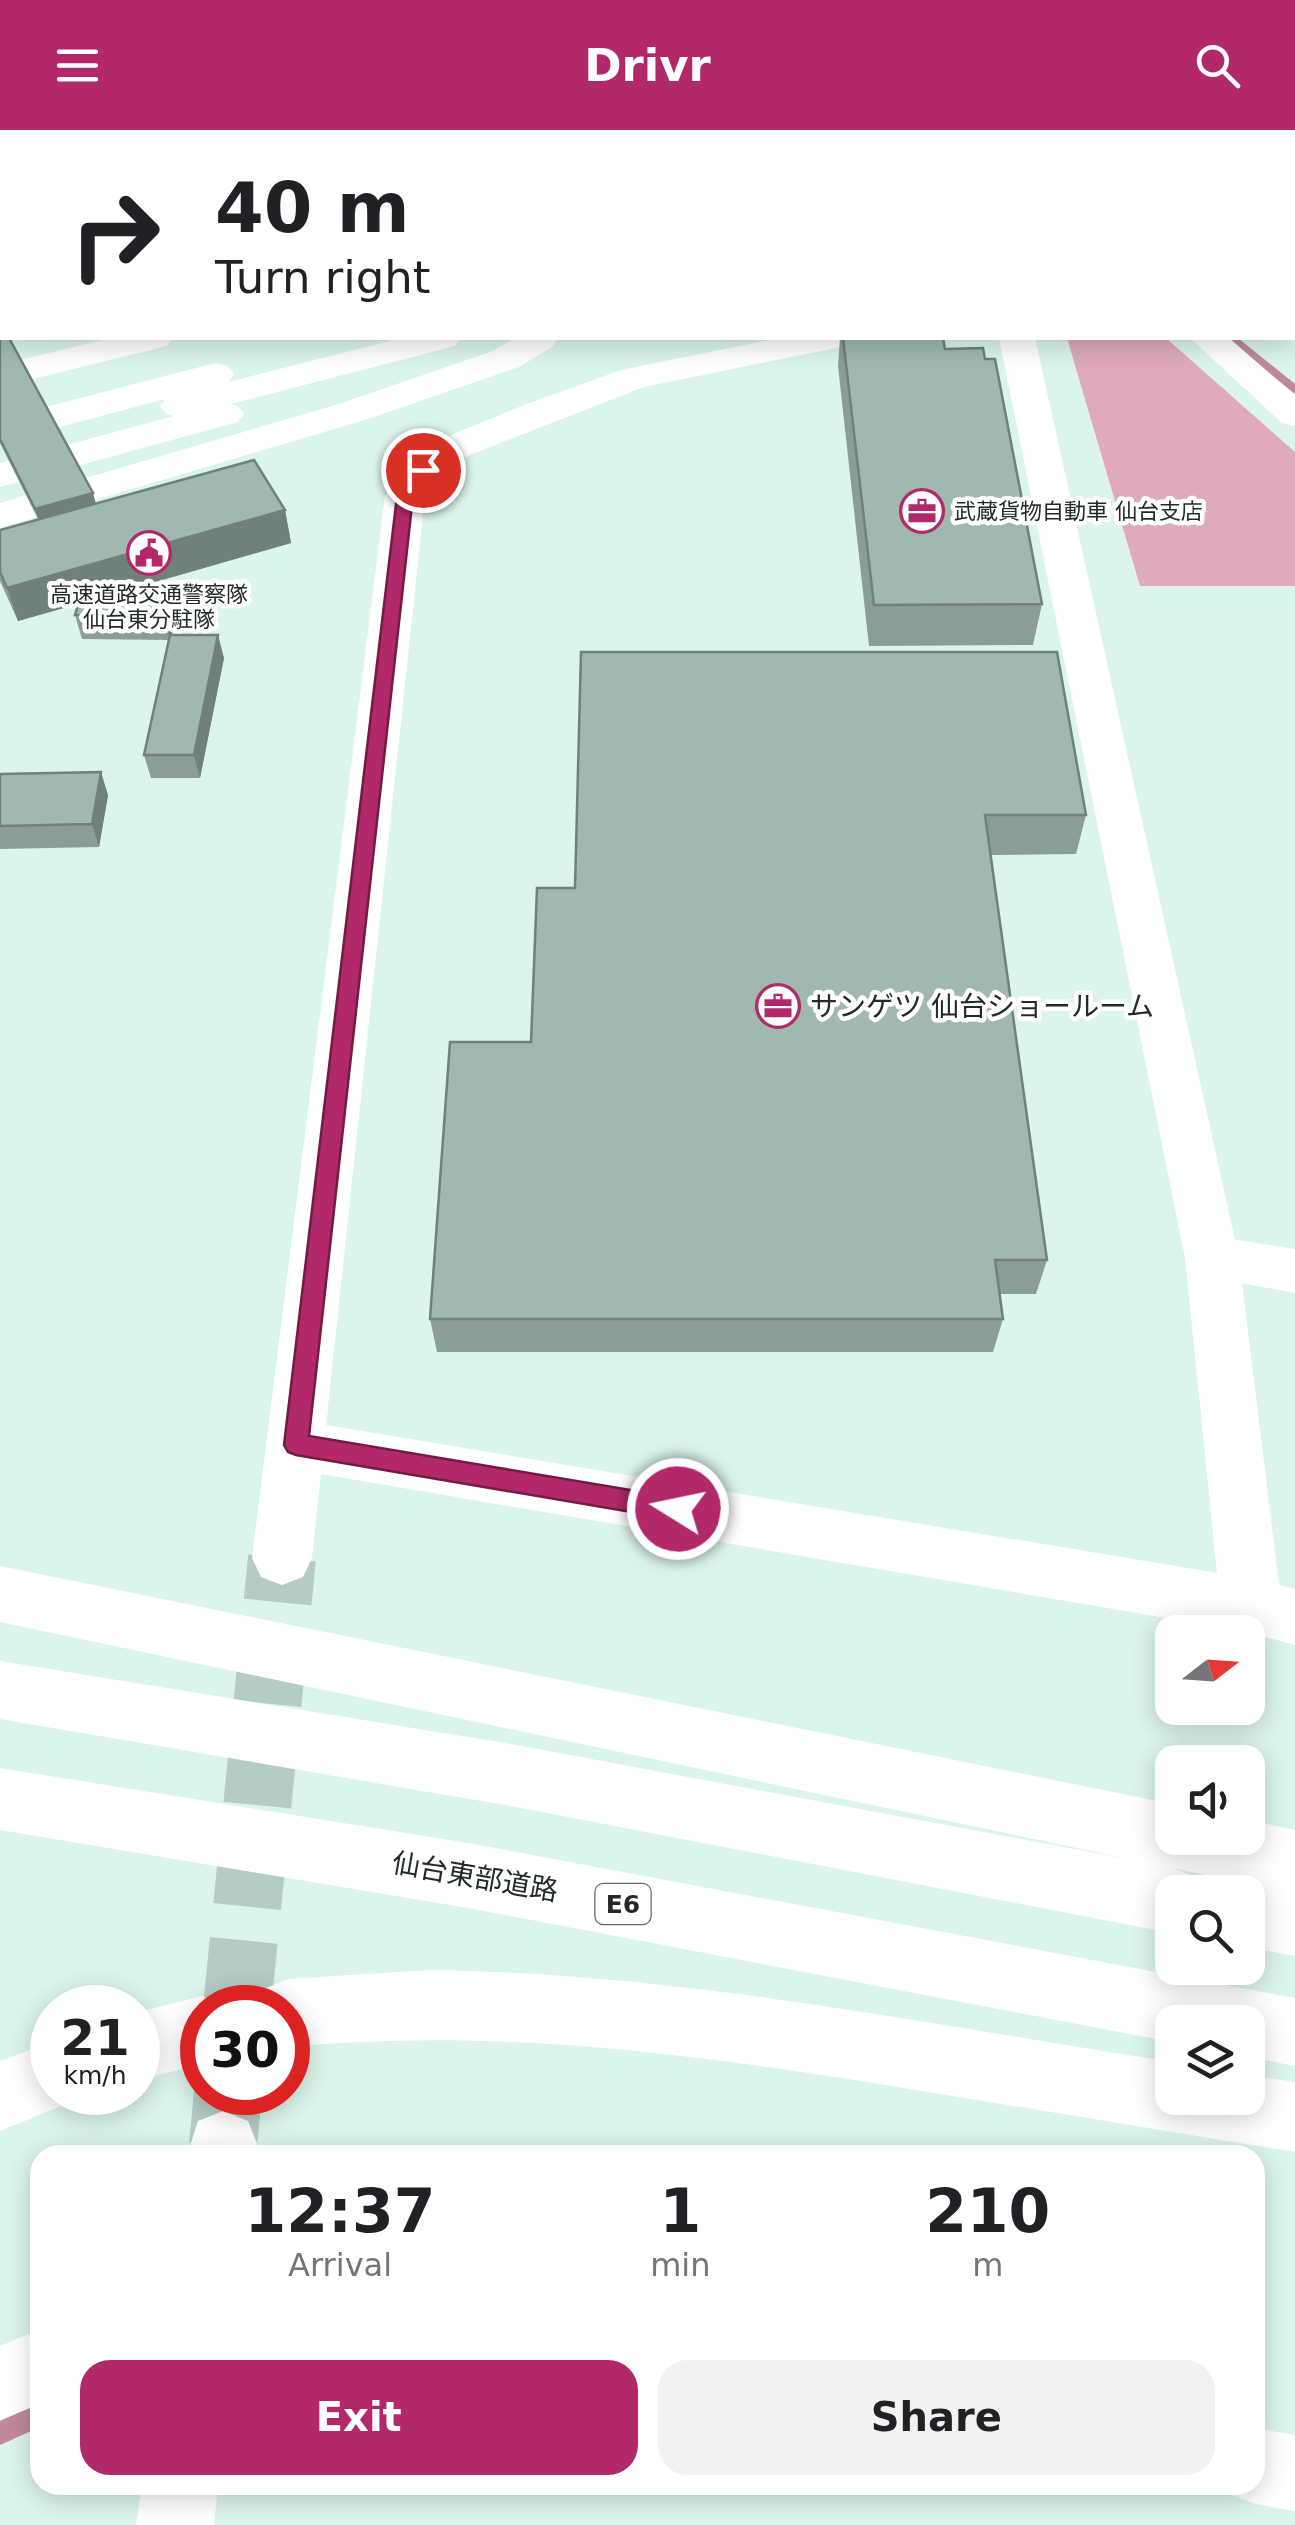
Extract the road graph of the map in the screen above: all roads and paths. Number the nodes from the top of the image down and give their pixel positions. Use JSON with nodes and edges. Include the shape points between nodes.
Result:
{"nodes":[{"id":1,"x":82,"y":340,"type":"edge"},
{"id":2,"x":146,"y":340,"type":"edge"},
{"id":3,"x":344,"y":340,"type":"edge"},
{"id":4,"x":434,"y":340,"type":"edge"},
{"id":5,"x":505,"y":340,"type":"edge"},
{"id":6,"x":532,"y":340,"type":"edge"},
{"id":7,"x":534,"y":340,"type":"edge"},
{"id":8,"x":821,"y":340,"type":"edge"},
{"id":9,"x":1017,"y":340,"type":"edge"},
{"id":10,"x":1210,"y":340,"type":"edge"},
{"id":11,"x":226,"y":345,"type":"edge"},
{"id":12,"x":0,"y":360,"type":"edge"},
{"id":13,"x":0,"y":376,"type":"edge"},
{"id":14,"x":0,"y":392,"type":"edge"},
{"id":15,"x":0,"y":414,"type":"edge"},
{"id":16,"x":1295,"y":415,"type":"edge"},
{"id":17,"x":0,"y":431,"type":"edge"},
{"id":18,"x":0,"y":454,"type":"edge"},
{"id":19,"x":0,"y":474,"type":"edge"},
{"id":20,"x":0,"y":494,"type":"edge"},
{"id":21,"x":0,"y":516,"type":"edge"},
{"id":22,"x":1212,"y":1258,"type":"junction"},
{"id":23,"x":1295,"y":1271,"type":"edge"},
{"id":24,"x":296,"y":1445,"type":"junction"},
{"id":25,"x":282,"y":1558,"type":"tunnel mouth"},
{"id":26,"x":0,"y":1594,"type":"edge"},
{"id":27,"x":1273,"y":1611,"type":"edge"},
{"id":28,"x":0,"y":1690,"type":"edge"},
{"id":29,"x":0,"y":1799,"type":"edge"},
{"id":30,"x":1155,"y":1833,"type":"edge"},
{"id":31,"x":1262,"y":1855,"type":"edge"},
{"id":32,"x":1295,"y":1862,"type":"edge"},
{"id":33,"x":1155,"y":1897,"type":"edge"},
{"id":34,"x":1265,"y":1917,"type":"edge"},
{"id":35,"x":1295,"y":1923,"type":"edge"},
{"id":36,"x":1155,"y":2006,"type":"edge"},
{"id":37,"x":310,"y":2010,"type":"edge"},
{"id":38,"x":1265,"y":2027,"type":"edge"},
{"id":39,"x":1295,"y":2032,"type":"edge"},
{"id":40,"x":30,"y":2084,"type":"edge"},
{"id":41,"x":1155,"y":2094,"type":"edge"},
{"id":42,"x":0,"y":2096,"type":"edge"},
{"id":43,"x":1265,"y":2112,"type":"edge"},
{"id":44,"x":1295,"y":2117,"type":"edge"},
{"id":45,"x":30,"y":2370,"type":"edge"},
{"id":46,"x":0,"y":2383,"type":"edge"},
{"id":47,"x":1265,"y":2468,"type":"edge"},
{"id":48,"x":1295,"y":2474,"type":"edge"},
{"id":49,"x":178,"y":2495,"type":"edge"},
{"id":50,"x":174,"y":2525,"type":"edge"}],
"edges":[{"from":1,"to":12,"type":"main road"},
{"from":2,"to":13,"type":"main road"},
{"from":3,"to":17,"type":"main road"},
{"from":4,"to":18,"type":"main road"},
{"from":5,"to":19,"type":"main road"},
{"from":6,"to":20,"type":"main road"},
{"from":7,"to":21,"type":"main road","via":[[506,359],[352,412]]},
{"from":8,"to":24,"type":"main road","via":[[634,378],[537,413],[453,448],[423,470],[405,496]]},
{"from":9,"to":22,"type":"main road"},
{"from":10,"to":16,"type":"main road"},
{"from":11,"to":14,"type":"main road"},
{"from":11,"to":15,"type":"main road"},
{"from":22,"to":23,"type":"main road"},
{"from":22,"to":27,"type":"main road"},
{"from":24,"to":25,"type":"main road"},
{"from":24,"to":27,"type":"main road"},
{"from":26,"to":30,"type":"main road"},
{"from":28,"to":33,"type":"main road","via":[[486,1770]]},
{"from":29,"to":36,"type":"main road","name":"仙台東部道路","number":"E6","via":[[502,1882]]},
{"from":31,"to":32,"type":"main road"},
{"from":34,"to":35,"type":"main road"},
{"from":37,"to":41,"type":"main road","via":[[364,2003],[518,2004],[721,2024]]},
{"from":38,"to":39,"type":"main road","name":"仙台東部道路","number":"E6"},
{"from":40,"to":42,"type":"main road"},
{"from":43,"to":44,"type":"main road"},
{"from":45,"to":46,"type":"main road"},
{"from":47,"to":48,"type":"main road"},
{"from":49,"to":50,"type":"main road"}]}
